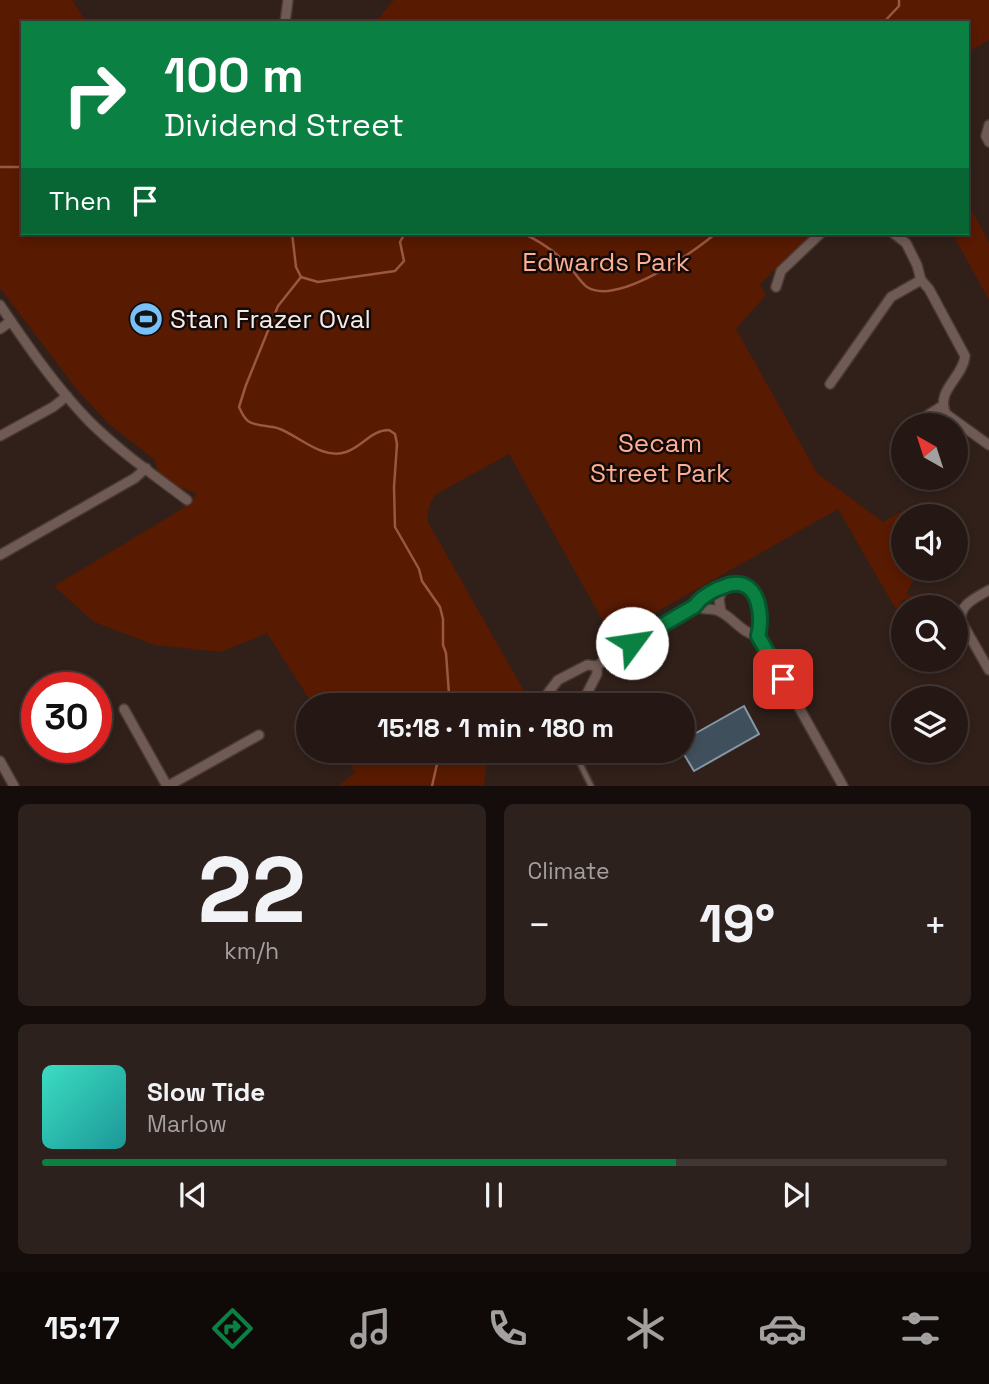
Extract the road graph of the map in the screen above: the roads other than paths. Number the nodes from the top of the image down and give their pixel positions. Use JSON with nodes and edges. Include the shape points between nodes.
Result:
{"nodes":[{"id":1,"x":288,"y":0,"type":"edge"},
{"id":2,"x":285,"y":21,"type":"edge"},
{"id":3,"x":989,"y":125,"type":"edge"},
{"id":4,"x":989,"y":142,"type":"edge"},
{"id":5,"x":819,"y":235,"type":"edge"},
{"id":6,"x":895,"y":235,"type":"edge"},
{"id":7,"x":921,"y":279,"type":"junction"},
{"id":8,"x":776,"y":287,"type":"dead end"},
{"id":9,"x":0,"y":305,"type":"edge"},
{"id":10,"x":11,"y":321,"type":"junction"},
{"id":11,"x":0,"y":329,"type":"edge"},
{"id":12,"x":830,"y":384,"type":"dead end"},
{"id":13,"x":67,"y":396,"type":"junction"},
{"id":14,"x":942,"y":406,"type":"junction"},
{"id":15,"x":931,"y":413,"type":"edge"},
{"id":16,"x":0,"y":436,"type":"edge"},
{"id":17,"x":989,"y":445,"type":"edge"},
{"id":18,"x":146,"y":468,"type":"junction"},
{"id":19,"x":187,"y":500,"type":"dead end"},
{"id":20,"x":0,"y":555,"type":"edge"},
{"id":21,"x":723,"y":587,"type":"junction"},
{"id":22,"x":989,"y":590,"type":"edge"},
{"id":23,"x":695,"y":606,"type":"junction"},
{"id":24,"x":722,"y":612,"type":"junction"},
{"id":25,"x":758,"y":636,"type":"junction"},
{"id":26,"x":597,"y":666,"type":"junction"},
{"id":27,"x":989,"y":670,"type":"edge"},
{"id":28,"x":548,"y":693,"type":"edge"},
{"id":29,"x":587,"y":693,"type":"edge"},
{"id":30,"x":124,"y":709,"type":"dead end"},
{"id":31,"x":259,"y":735,"type":"dead end"},
{"id":32,"x":0,"y":761,"type":"edge"},
{"id":33,"x":580,"y":763,"type":"edge"},
{"id":34,"x":14,"y":786,"type":"edge"},
{"id":35,"x":168,"y":786,"type":"edge"},
{"id":36,"x":591,"y":786,"type":"edge"},
{"id":37,"x":843,"y":786,"type":"edge"}],
"edges":[{"from":1,"to":2,"type":"street"},
{"from":3,"to":4,"type":"street"},
{"from":5,"to":8,"type":"street","via":[[781,271]]},
{"from":6,"to":7,"type":"street","via":[[906,243]]},
{"from":7,"to":12,"type":"street","via":[[891,297]]},
{"from":7,"to":14,"type":"street","via":[[965,356]]},
{"from":9,"to":10,"type":"street"},
{"from":10,"to":11,"type":"street"},
{"from":10,"to":13,"type":"street"},
{"from":13,"to":16,"type":"street"},
{"from":13,"to":18,"type":"street","via":[[99,430]]},
{"from":14,"to":15,"type":"street"},
{"from":14,"to":17,"type":"street","via":[[946,414]]},
{"from":18,"to":19,"type":"street"},
{"from":18,"to":20,"type":"street"},
{"from":21,"to":23,"type":"street"},
{"from":21,"to":24,"type":"street","via":[[719,599]]},
{"from":21,"to":25,"type":"street","via":[[740,584],[753,592],[759,609]]},
{"from":22,"to":27,"type":"street","via":[[967,603],[960,614]]},
{"from":23,"to":24,"type":"street"},
{"from":23,"to":26,"type":"street"},
{"from":24,"to":25,"type":"street","via":[[749,635]]},
{"from":25,"to":37,"type":"street"},
{"from":26,"to":28,"type":"street","via":[[587,665]]},
{"from":26,"to":29,"type":"street"},
{"from":30,"to":35,"type":"street"},
{"from":31,"to":35,"type":"street"},
{"from":32,"to":34,"type":"street"},
{"from":33,"to":36,"type":"lane"}]}
